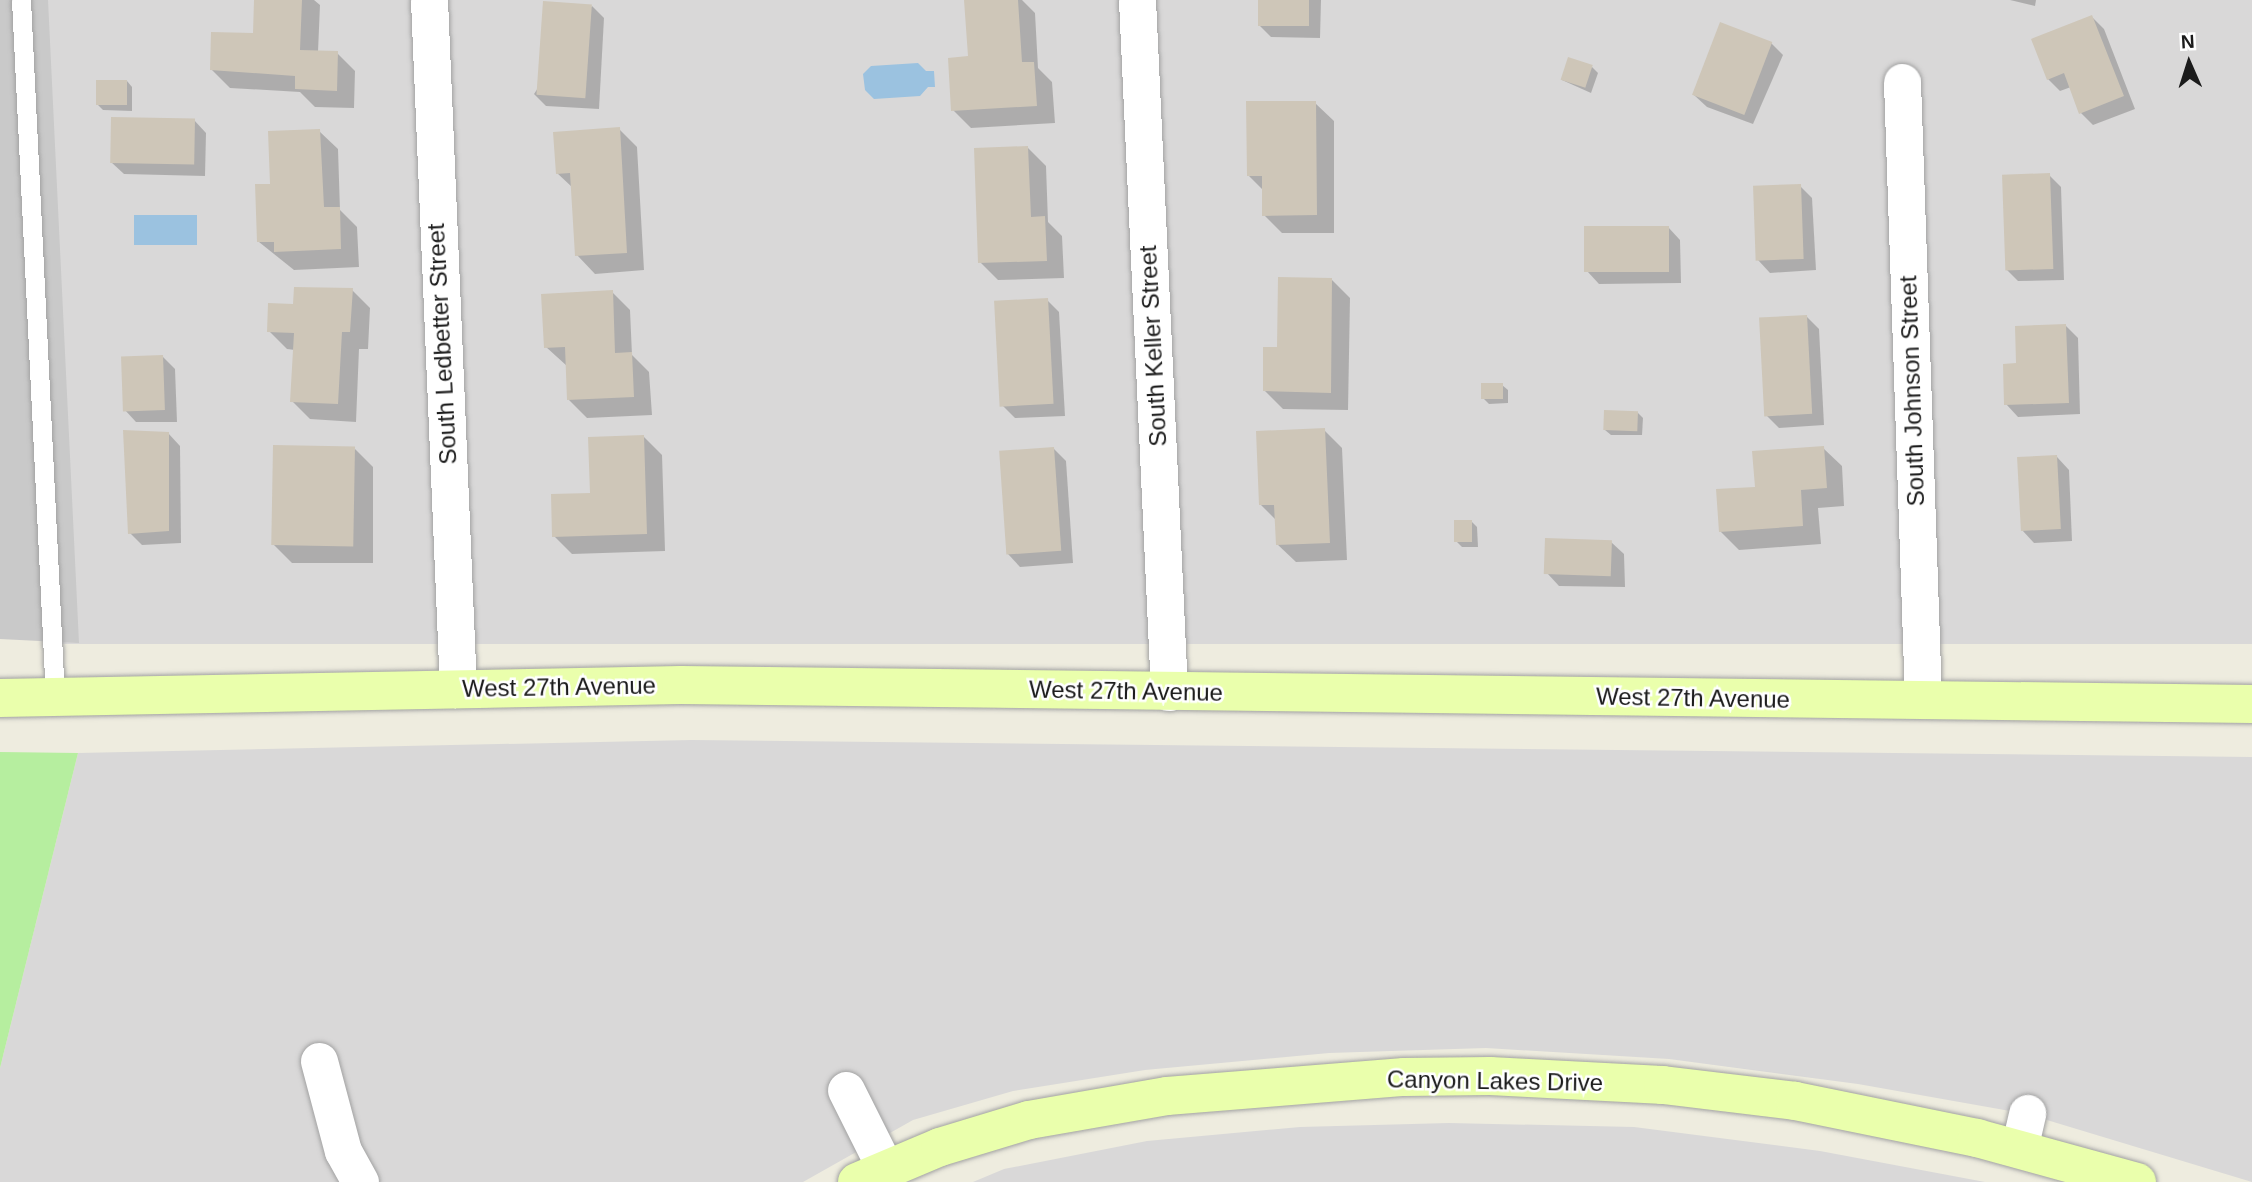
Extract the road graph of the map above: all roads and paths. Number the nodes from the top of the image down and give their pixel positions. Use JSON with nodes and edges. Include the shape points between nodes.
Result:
{"nodes":[{"id":1,"x":21,"y":0,"type":"edge"},
{"id":2,"x":429,"y":0,"type":"edge"},
{"id":3,"x":1137,"y":0,"type":"edge"},
{"id":4,"x":1902,"y":82,"type":"dead end"},
{"id":5,"x":458,"y":689,"type":"junction"},
{"id":6,"x":1169,"y":692,"type":"junction"},
{"id":7,"x":0,"y":698,"type":"edge"},
{"id":8,"x":55,"y":698,"type":"junction"},
{"id":9,"x":1923,"y":700,"type":"junction"},
{"id":10,"x":2252,"y":704,"type":"edge"},
{"id":11,"x":319,"y":1061,"type":"dead end"},
{"id":12,"x":846,"y":1090,"type":"dead end"},
{"id":13,"x":871,"y":1175,"type":"edge"},
{"id":14,"x":360,"y":1182,"type":"edge"},
{"id":15,"x":2137,"y":1182,"type":"edge"}],
"edges":[{"from":1,"to":8,"type":"lane"},
{"from":2,"to":5,"type":"street","name":"South Ledbetter Street"},
{"from":3,"to":6,"type":"street","name":"South Keller Street"},
{"from":4,"to":9,"type":"street","name":"South Johnson Street"},
{"from":5,"to":6,"type":"main road","name":"West 27th Avenue","via":[[681,685]]},
{"from":5,"to":8,"type":"main road","name":"West 27th Avenue"},
{"from":6,"to":9,"type":"main road","name":"West 27th Avenue"},
{"from":7,"to":8,"type":"main road","name":"West 27th Avenue"},
{"from":9,"to":10,"type":"main road","name":"West 27th Avenue"},
{"from":11,"to":14,"type":"street","via":[[343,1151]]},
{"from":12,"to":13,"type":"street"},
{"from":13,"to":15,"type":"main road","name":"Canyon Lakes Drive","via":[[1029,1120],[1167,1096],[1404,1077],[1663,1085],[2023,1131]]}]}
